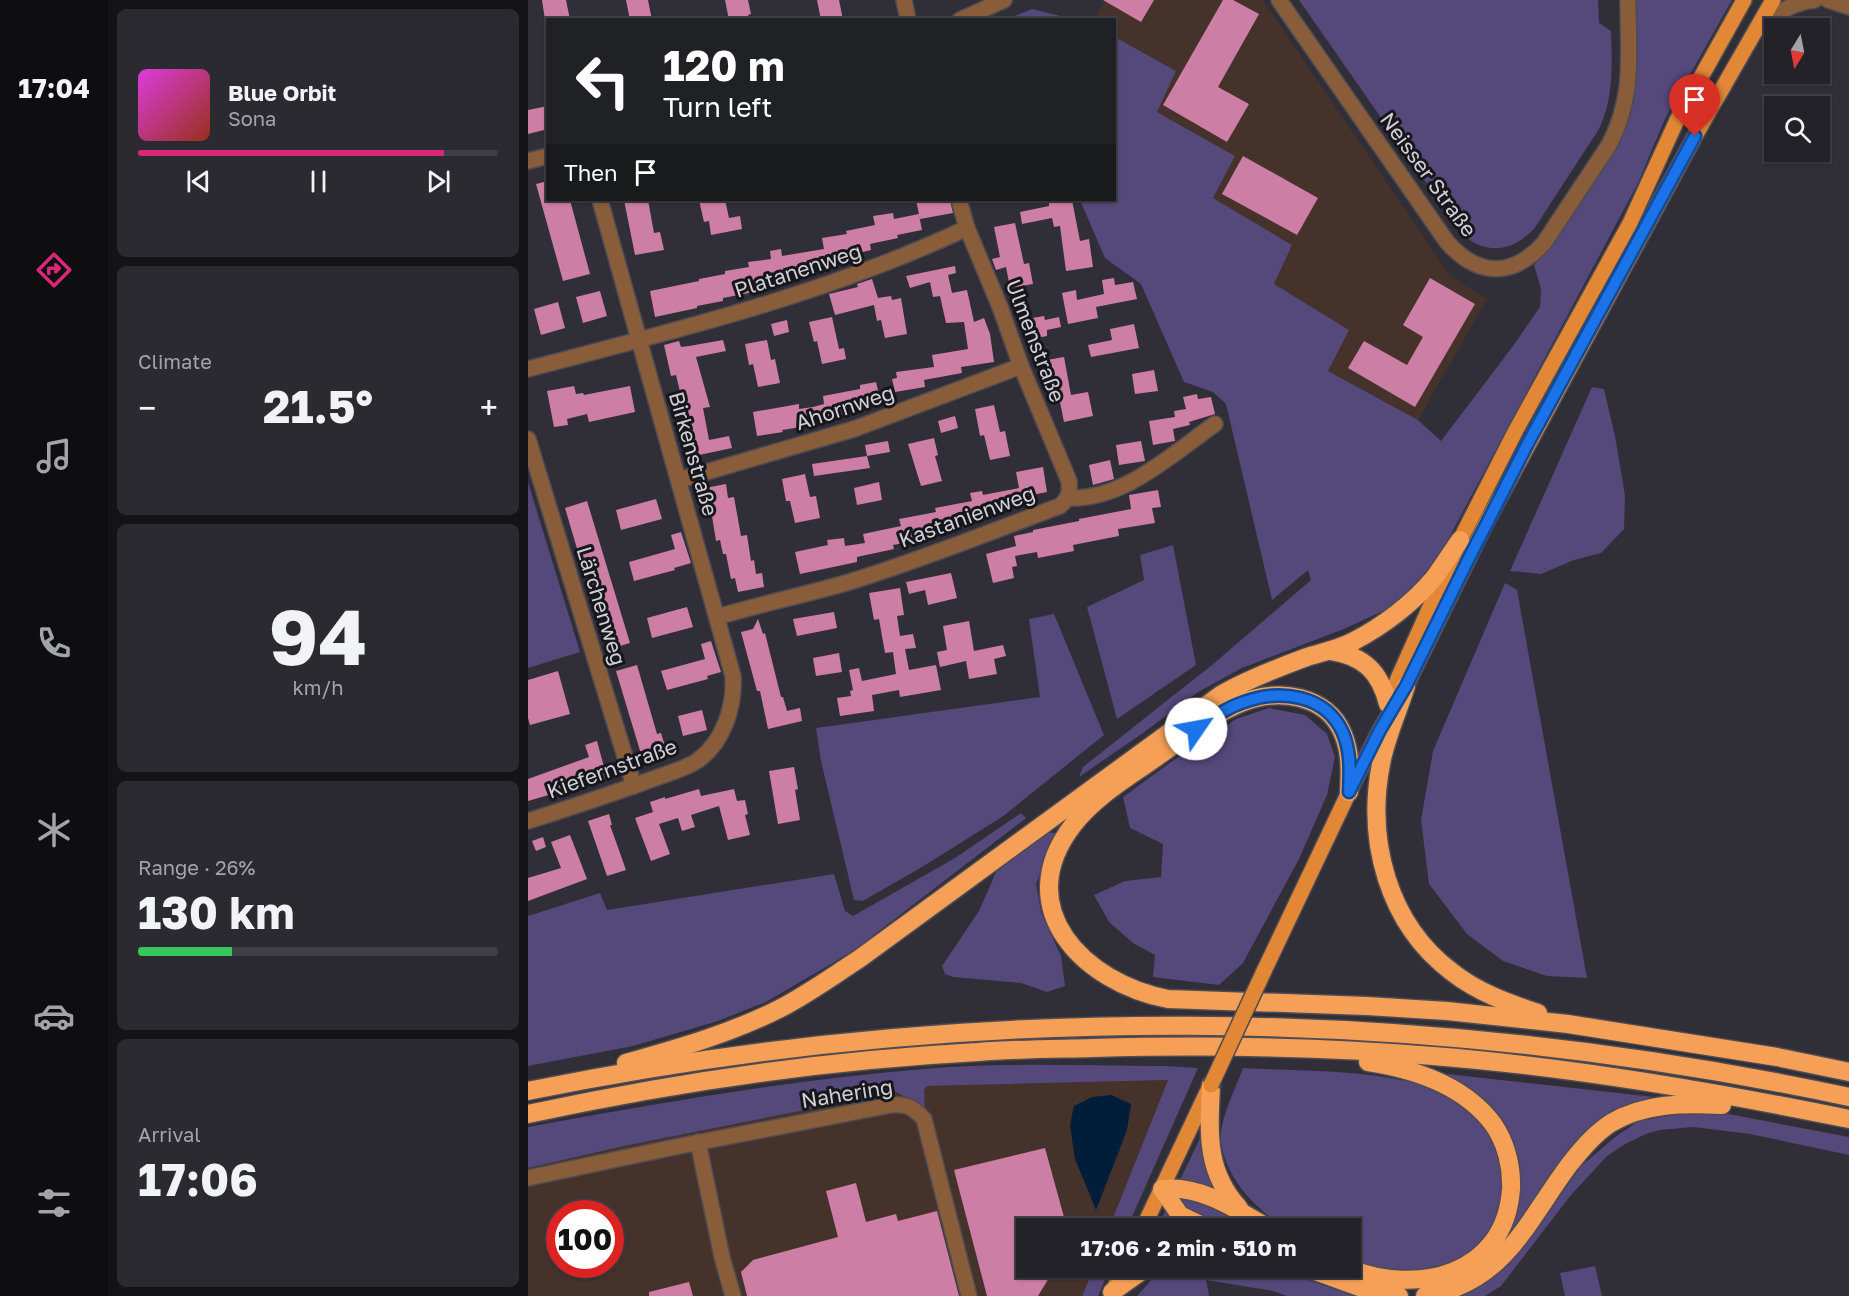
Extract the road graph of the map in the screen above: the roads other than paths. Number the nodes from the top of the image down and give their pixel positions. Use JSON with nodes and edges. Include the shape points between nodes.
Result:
{"nodes":[{"id":1,"x":904,"y":0,"type":"edge"},
{"id":2,"x":1004,"y":0,"type":"edge"},
{"id":3,"x":1279,"y":0,"type":"edge"},
{"id":4,"x":1628,"y":0,"type":"edge"},
{"id":5,"x":1744,"y":0,"type":"edge"},
{"id":6,"x":1773,"y":0,"type":"edge"},
{"id":7,"x":1815,"y":0,"type":"edge"},
{"id":8,"x":1828,"y":0,"type":"edge"},
{"id":9,"x":1849,"y":7,"type":"edge"},
{"id":10,"x":908,"y":18,"type":"edge"},
{"id":11,"x":964,"y":18,"type":"edge"},
{"id":12,"x":1754,"y":33,"type":"junction"},
{"id":13,"x":546,"y":156,"type":"edge"},
{"id":14,"x":528,"y":161,"type":"edge"},
{"id":15,"x":600,"y":201,"type":"edge"},
{"id":16,"x":959,"y":201,"type":"edge"},
{"id":17,"x":967,"y":228,"type":"junction"},
{"id":18,"x":638,"y":340,"type":"junction"},
{"id":19,"x":1021,"y":366,"type":"junction"},
{"id":20,"x":528,"y":369,"type":"edge"},
{"id":21,"x":1215,"y":424,"type":"dead end"},
{"id":22,"x":528,"y":439,"type":"edge"},
{"id":23,"x":679,"y":480,"type":"junction"},
{"id":24,"x":1067,"y":498,"type":"junction"},
{"id":25,"x":1460,"y":540,"type":"junction"},
{"id":26,"x":717,"y":617,"type":"junction"},
{"id":27,"x":1330,"y":651,"type":"junction"},
{"id":28,"x":1406,"y":686,"type":"junction"},
{"id":29,"x":1388,"y":704,"type":"junction"},
{"id":30,"x":727,"y":721,"type":"joint"},
{"id":31,"x":1380,"y":730,"type":"junction"},
{"id":32,"x":633,"y":786,"type":"junction"},
{"id":33,"x":1349,"y":792,"type":"junction"},
{"id":34,"x":528,"y":821,"type":"edge"},
{"id":35,"x":1568,"y":1024,"type":"junction"},
{"id":36,"x":1275,"y":1047,"type":"junction"},
{"id":37,"x":1849,"y":1072,"type":"edge"},
{"id":38,"x":1211,"y":1085,"type":"junction"},
{"id":39,"x":528,"y":1090,"type":"edge"},
{"id":40,"x":1849,"y":1097,"type":"edge"},
{"id":41,"x":1809,"y":1111,"type":"junction"},
{"id":42,"x":528,"y":1114,"type":"edge"},
{"id":43,"x":1849,"y":1119,"type":"edge"},
{"id":44,"x":698,"y":1142,"type":"junction"},
{"id":45,"x":528,"y":1178,"type":"edge"},
{"id":46,"x":1162,"y":1189,"type":"junction"},
{"id":47,"x":1244,"y":1214,"type":"junction"},
{"id":48,"x":1148,"y":1218,"type":"edge"},
{"id":49,"x":1186,"y":1218,"type":"edge"},
{"id":50,"x":1251,"y":1218,"type":"edge"},
{"id":51,"x":1361,"y":1272,"type":"edge"},
{"id":52,"x":1119,"y":1278,"type":"edge"},
{"id":53,"x":1133,"y":1278,"type":"edge"},
{"id":54,"x":1334,"y":1278,"type":"edge"},
{"id":55,"x":1111,"y":1294,"type":"edge"},
{"id":56,"x":733,"y":1296,"type":"edge"},
{"id":57,"x":969,"y":1296,"type":"edge"},
{"id":58,"x":1399,"y":1296,"type":"edge"},
{"id":59,"x":1425,"y":1296,"type":"edge"}],
"edges":[{"from":1,"to":10,"type":"street"},
{"from":2,"to":11,"type":"street"},
{"from":3,"to":4,"type":"street","name":"Neisser Straße","via":[[1447,242],[1464,259],[1495,268],[1522,262],[1544,243],[1618,128],[1628,89]]},
{"from":5,"to":25,"type":"main road","via":[[1677,120],[1630,223]]},
{"from":6,"to":12,"type":"main road"},
{"from":7,"to":12,"type":"street","via":[[1786,8]]},
{"from":8,"to":9,"type":"street"},
{"from":12,"to":28,"type":"main road","via":[[1527,445]]},
{"from":13,"to":14,"type":"street"},
{"from":15,"to":18,"type":"street","name":"Birkenstraße"},
{"from":16,"to":17,"type":"street","name":"Ulmenstraße"},
{"from":17,"to":18,"type":"street","name":"Platanenweg","via":[[883,265],[786,299]]},
{"from":17,"to":19,"type":"street","name":"Ulmenstraße"},
{"from":18,"to":20,"type":"street"},
{"from":18,"to":23,"type":"street","name":"Birkenstraße"},
{"from":19,"to":23,"type":"street","name":"Ahornweg","via":[[854,429]]},
{"from":19,"to":24,"type":"street","name":"Ulmenstraße","via":[[1069,481]]},
{"from":21,"to":24,"type":"street","name":"Kastanienweg","via":[[1141,476],[1094,497]]},
{"from":22,"to":32,"type":"street","name":"Lärchenweg"},
{"from":23,"to":26,"type":"street","name":"Birkenstraße"},
{"from":24,"to":26,"type":"street","name":"Kastanienweg","via":[[1060,506],[870,575]]},
{"from":25,"to":27,"type":"highway","via":[[1433,579],[1412,600],[1354,641]]},
{"from":25,"to":29,"type":"main road"},
{"from":26,"to":30,"type":"street","name":"Birkenstraße","via":[[733,676],[734,693]]},
{"from":27,"to":29,"type":"highway","via":[[1365,664],[1381,682]]},
{"from":27,"to":39,"type":"highway","via":[[1267,672],[1222,694],[859,959],[781,1008],[703,1040]]},
{"from":28,"to":31,"type":"main road"},
{"from":28,"to":35,"type":"highway","via":[[1381,764],[1376,825],[1387,883],[1399,909],[1413,934],[1453,974],[1495,998]]},
{"from":29,"to":31,"type":"main road"},
{"from":30,"to":32,"type":"street","name":"Kiefernstraße","via":[[696,761]]},
{"from":31,"to":33,"type":"main road"},
{"from":32,"to":34,"type":"street","name":"Kiefernstraße"},
{"from":33,"to":35,"type":"highway","via":[[1350,765],[1345,740],[1324,708],[1311,701],[1279,695],[1233,707],[1093,803],[1073,824],[1055,855],[1050,878],[1050,903],[1058,927],[1071,948],[1103,974],[1140,993],[1168,999],[1447,1011]]},
{"from":33,"to":38,"type":"main road","bridge":true},
{"from":35,"to":37,"type":"highway"},
{"from":36,"to":41,"type":"highway","via":[[1433,1056],[1610,1076]]},
{"from":36,"to":42,"type":"highway","via":[[1167,1046],[908,1057],[695,1083]]},
{"from":36,"to":51,"type":"highway","via":[[1389,1065],[1443,1084],[1480,1110],[1505,1148],[1511,1172],[1505,1218],[1494,1240],[1473,1261],[1446,1275],[1412,1281]]},
{"from":38,"to":46,"type":"main road"},
{"from":38,"to":47,"type":"highway","via":[[1209,1134],[1214,1166],[1224,1190]]},
{"from":39,"to":40,"type":"highway","via":[[691,1062],[834,1044],[978,1031],[1165,1025],[1432,1036],[1613,1055]]},
{"from":41,"to":43,"type":"highway"},
{"from":41,"to":59,"type":"highway","via":[[1689,1104],[1626,1116],[1605,1128],[1577,1154],[1516,1241],[1491,1267],[1462,1286]]},
{"from":44,"to":45,"type":"street","name":"Nahering"},
{"from":44,"to":56,"type":"street"},
{"from":44,"to":57,"type":"street","name":"Nahering","via":[[891,1105],[914,1108],[924,1119]]},
{"from":46,"to":47,"type":"highway","via":[[1193,1191]]},
{"from":46,"to":48,"type":"main road"},
{"from":46,"to":49,"type":"highway"},
{"from":47,"to":50,"type":"highway"},
{"from":52,"to":55,"type":"main road"},
{"from":53,"to":55,"type":"highway"},
{"from":54,"to":58,"type":"highway","via":[[1373,1292]]}]}
